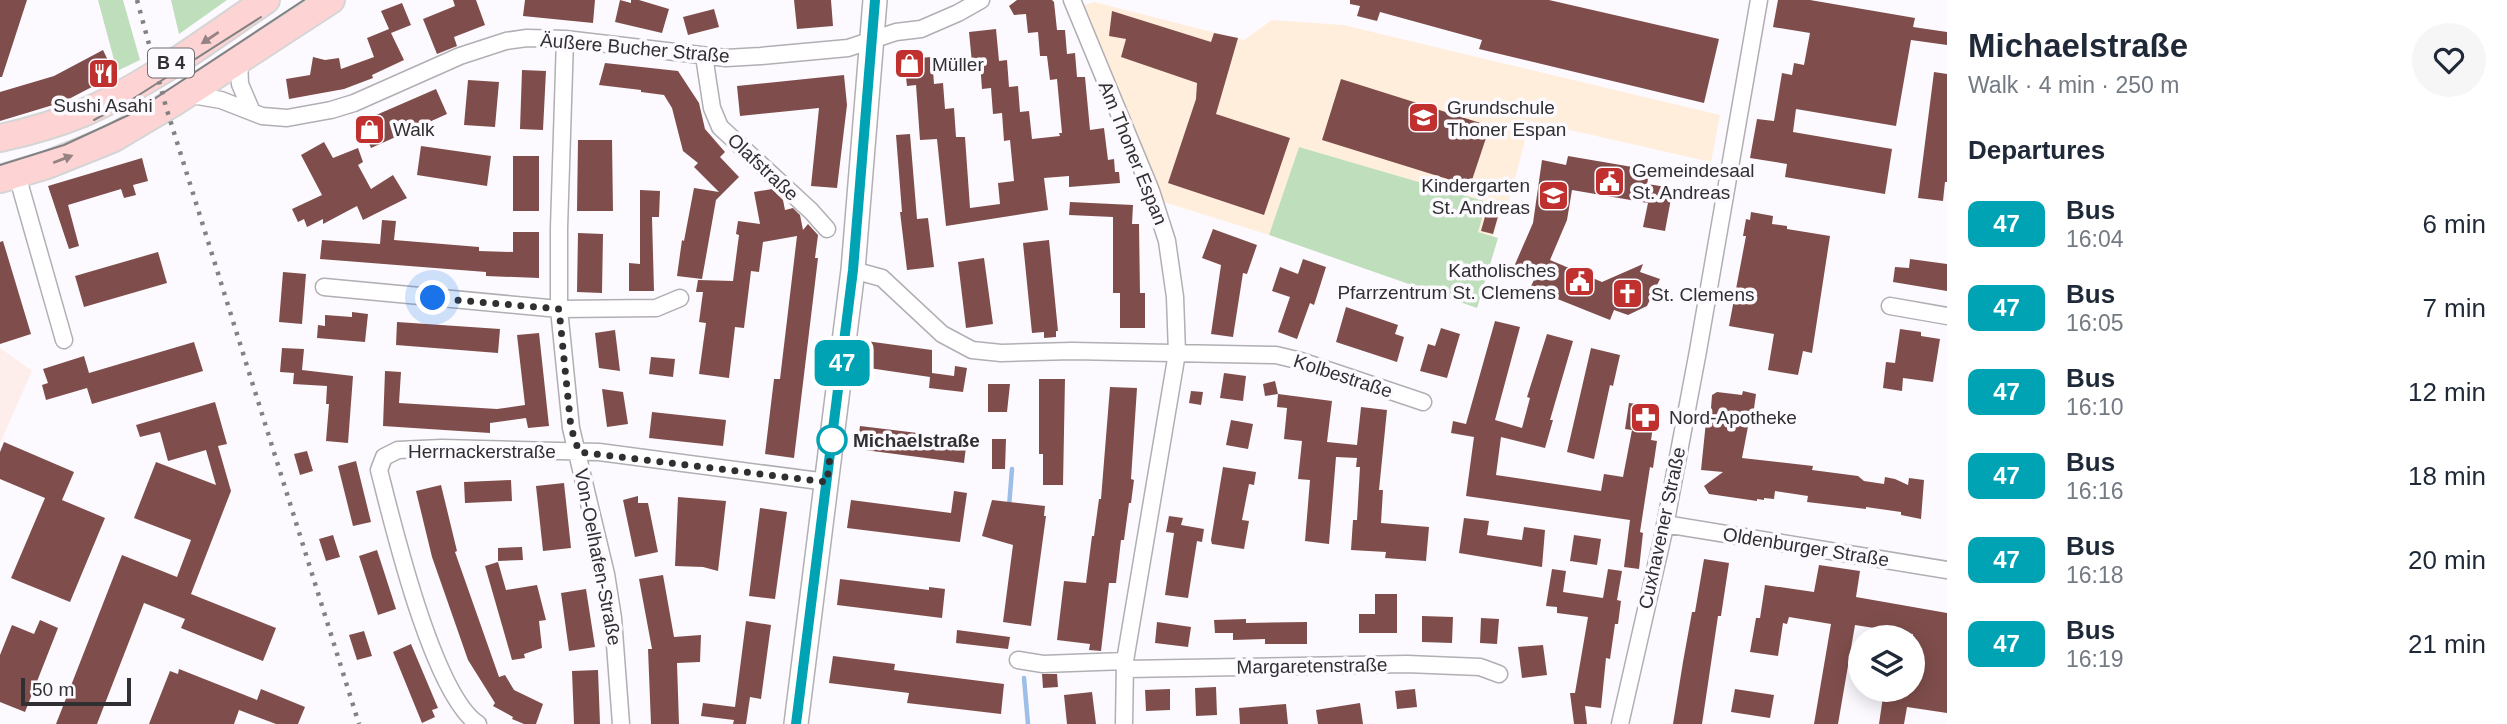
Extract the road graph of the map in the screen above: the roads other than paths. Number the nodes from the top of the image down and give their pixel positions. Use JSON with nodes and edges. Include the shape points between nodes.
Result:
{"nodes":[{"id":1,"x":267,"y":0,"type":"edge"},
{"id":2,"x":331,"y":0,"type":"edge"},
{"id":3,"x":875,"y":0,"type":"edge"},
{"id":4,"x":981,"y":0,"type":"edge"},
{"id":5,"x":1072,"y":0,"type":"edge"},
{"id":6,"x":1759,"y":0,"type":"edge"},
{"id":7,"x":565,"y":39,"type":"junction"},
{"id":8,"x":873,"y":40,"type":"junction"},
{"id":9,"x":704,"y":56,"type":"junction"},
{"id":10,"x":239,"y":60,"type":"junction"},
{"id":11,"x":186,"y":94,"type":"junction"},
{"id":12,"x":252,"y":112,"type":"junction"},
{"id":13,"x":0,"y":138,"type":"edge"},
{"id":14,"x":9,"y":177,"type":"edge"},
{"id":15,"x":827,"y":229,"type":"dead end"},
{"id":16,"x":853,"y":270,"type":"junction"},
{"id":17,"x":324,"y":288,"type":"dead end"},
{"id":18,"x":680,"y":298,"type":"dead end"},
{"id":19,"x":1890,"y":306,"type":"dead end"},
{"id":20,"x":559,"y":309,"type":"junction"},
{"id":21,"x":1947,"y":316,"type":"edge"},
{"id":22,"x":64,"y":340,"type":"dead end"},
{"id":23,"x":1177,"y":353,"type":"junction"},
{"id":24,"x":1423,"y":402,"type":"dead end"},
{"id":25,"x":579,"y":452,"type":"junction"},
{"id":26,"x":827,"y":482,"type":"junction"},
{"id":27,"x":1665,"y":524,"type":"junction"},
{"id":28,"x":1947,"y":570,"type":"edge"},
{"id":29,"x":1018,"y":660,"type":"dead end"},
{"id":30,"x":1125,"y":665,"type":"junction"},
{"id":31,"x":1499,"y":674,"type":"dead end"},
{"id":32,"x":478,"y":724,"type":"edge"},
{"id":33,"x":621,"y":724,"type":"edge"},
{"id":34,"x":796,"y":724,"type":"edge"},
{"id":35,"x":1124,"y":724,"type":"edge"},
{"id":36,"x":1619,"y":724,"type":"edge"}],
"edges":[{"from":1,"to":13,"type":"main road","number":"B 4","one_way":true,"via":[[108,101],[54,124]]},
{"from":2,"to":10,"type":"main road","number":"B 4"},
{"from":3,"to":8,"type":"main road"},
{"from":4,"to":8,"type":"street","name":"Äußere Bucher Straße","via":[[921,29]]},
{"from":5,"to":23,"type":"street","name":"Am Thoner Espan","via":[[1167,241]]},
{"from":6,"to":27,"type":"street","name":"Cuxhavener Straße"},
{"from":7,"to":9,"type":"street","name":"Äußere Bucher Straße"},
{"from":7,"to":12,"type":"street","name":"Äußere Bucher Straße","via":[[506,41],[331,110],[280,118]]},
{"from":7,"to":20,"type":"street","name":"Von-Oelhafen-Straße"},
{"from":8,"to":9,"type":"street","name":"Äußere Bucher Straße","via":[[848,48]]},
{"from":8,"to":16,"type":"main road"},
{"from":9,"to":15,"type":"street","name":"Olafstraße","via":[[712,108],[720,127]]},
{"from":10,"to":11,"type":"main road","number":"B 4"},
{"from":10,"to":12,"type":"street","via":[[240,84]]},
{"from":11,"to":12,"type":"street","name":"Äußere Bucher Straße"},
{"from":14,"to":11,"type":"main road","number":"B 4","one_way":true,"via":[[99,145]]},
{"from":14,"to":22,"type":"street"},
{"from":16,"to":23,"type":"street","via":[[882,278],[942,334],[972,350],[1001,354]]},
{"from":16,"to":26,"type":"main road"},
{"from":17,"to":20,"type":"street"},
{"from":18,"to":20,"type":"street","via":[[656,308]]},
{"from":19,"to":21,"type":"street"},
{"from":20,"to":25,"type":"street","name":"Von-Oelhafen-Straße","via":[[571,428]]},
{"from":23,"to":24,"type":"street","name":"Kolbestraße","via":[[1276,355]]},
{"from":23,"to":30,"type":"street"},
{"from":25,"to":26,"type":"street","name":"Herrnackerstraße"},
{"from":25,"to":32,"type":"street","name":"Herrnackerstraße","via":[[398,450],[384,457],[379,470],[423,624],[461,707]]},
{"from":25,"to":33,"type":"street","name":"Von-Oelhafen-Straße","via":[[613,618]]},
{"from":26,"to":34,"type":"main road"},
{"from":27,"to":28,"type":"street","name":"Oldenburger Straße"},
{"from":27,"to":36,"type":"street","name":"Cuxhavener Straße"},
{"from":29,"to":30,"type":"street"},
{"from":30,"to":31,"type":"street","name":"Margaretenstraße","via":[[1407,664],[1479,667]]},
{"from":30,"to":35,"type":"street"}]}
